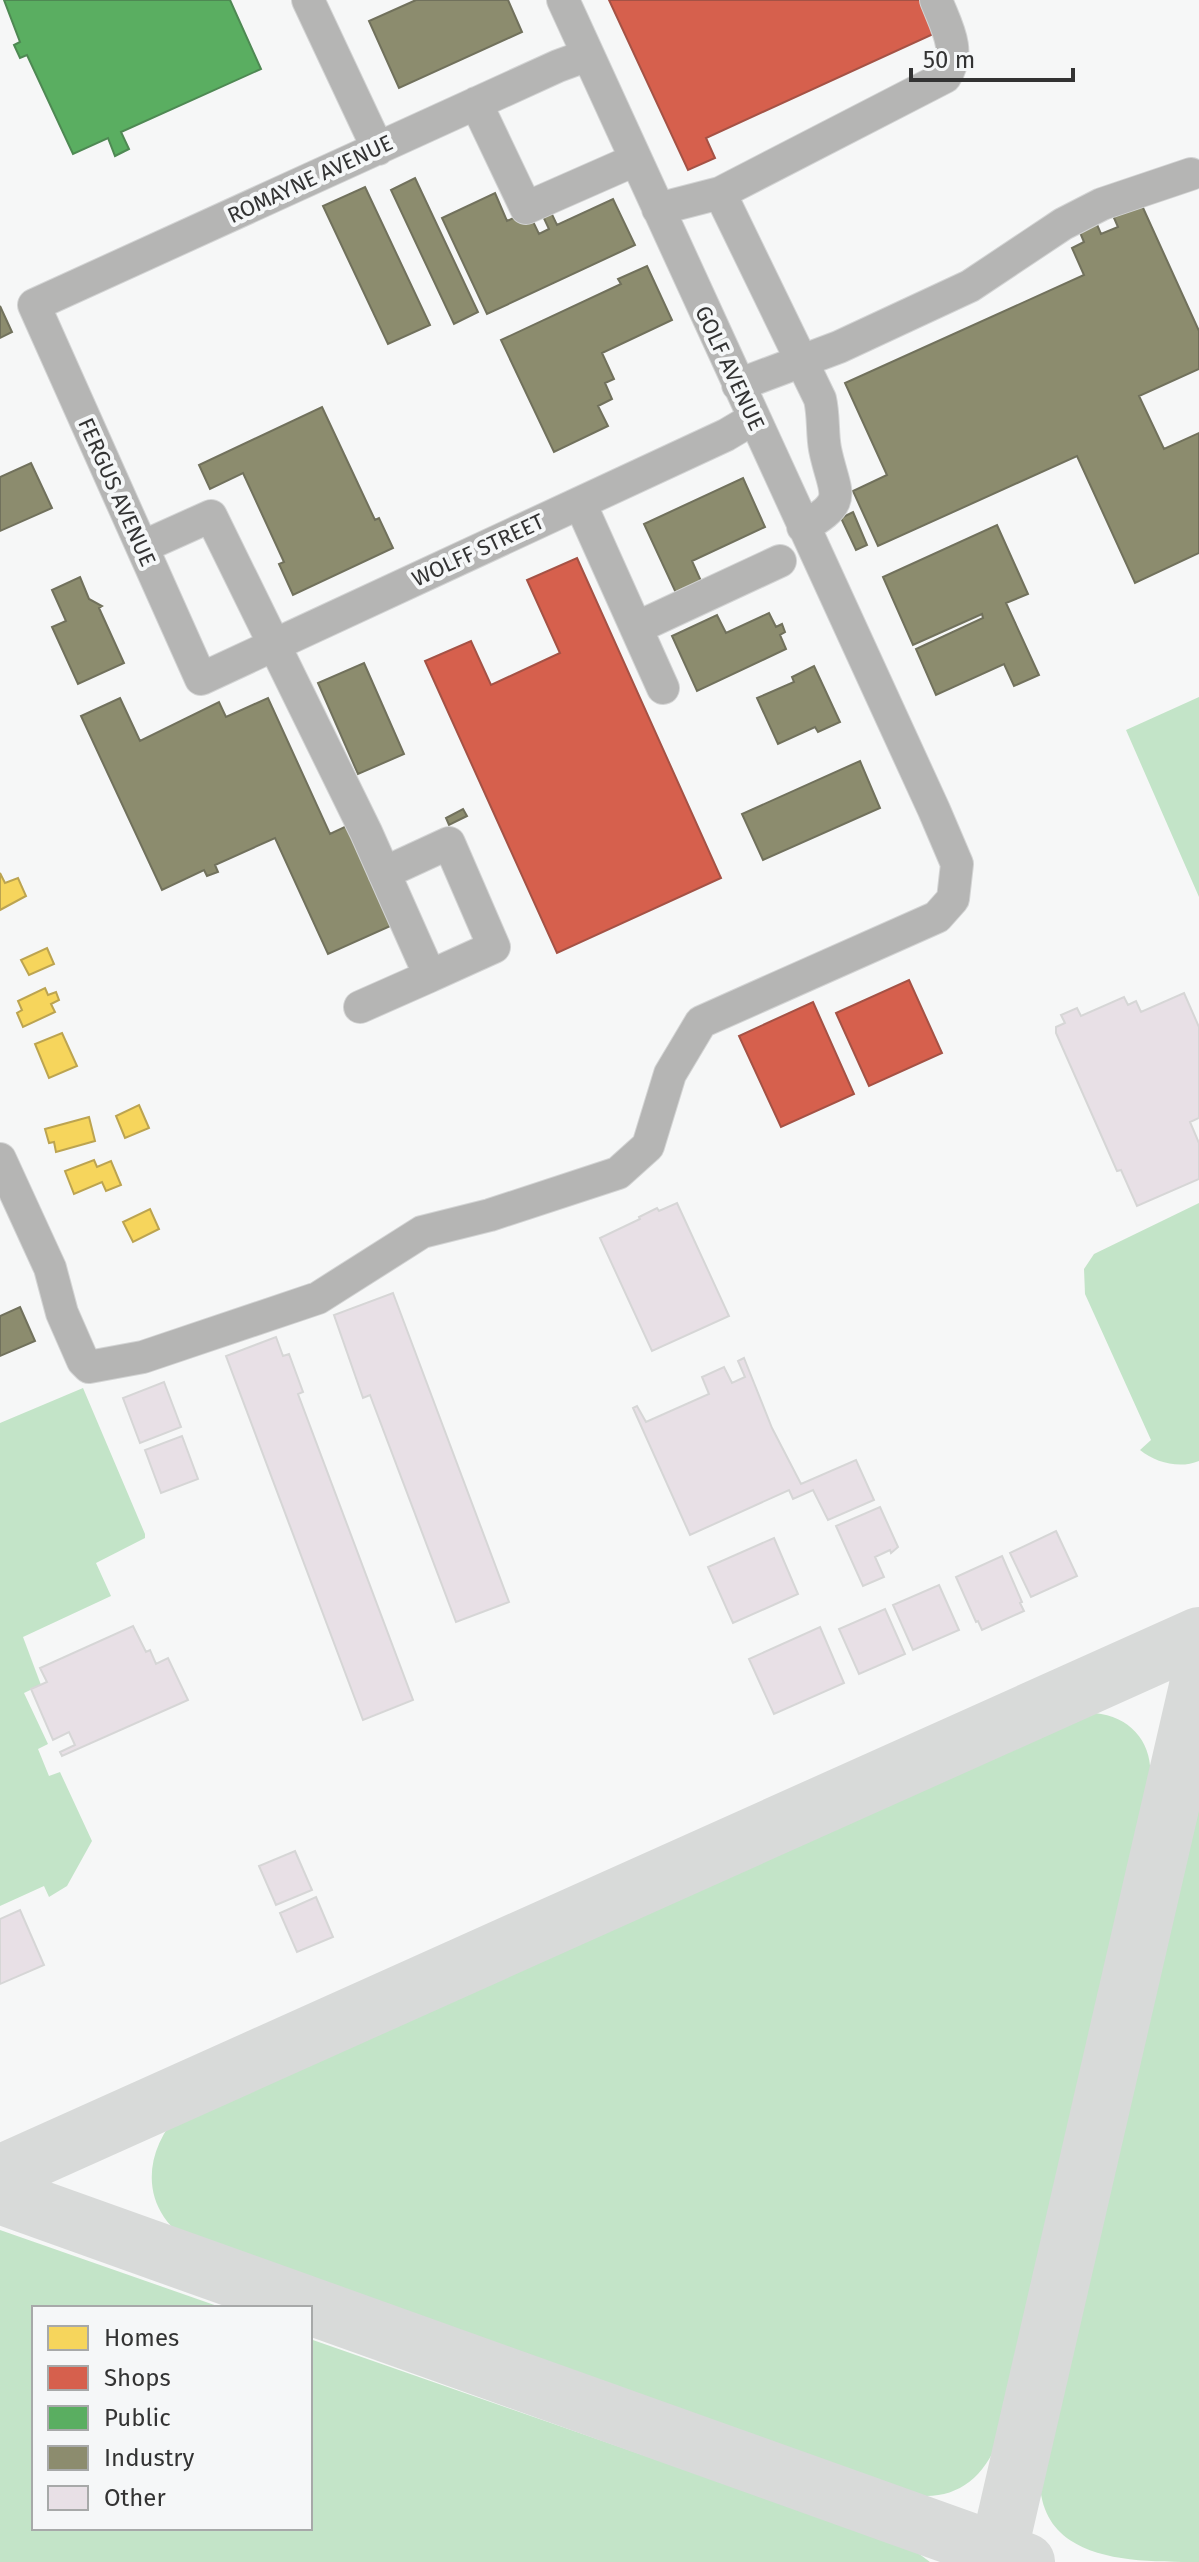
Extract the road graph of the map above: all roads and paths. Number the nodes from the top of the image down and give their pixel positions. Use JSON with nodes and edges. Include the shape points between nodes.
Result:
{"nodes":[{"id":1,"x":308,"y":0,"type":"edge"},
{"id":2,"x":563,"y":0,"type":"edge"},
{"id":3,"x":936,"y":0,"type":"edge"},
{"id":4,"x":588,"y":55,"type":"junction"},
{"id":5,"x":476,"y":103,"type":"junction"},
{"id":6,"x":378,"y":149,"type":"junction"},
{"id":7,"x":635,"y":160,"type":"junction"},
{"id":8,"x":1196,"y":179,"type":"edge"},
{"id":9,"x":720,"y":193,"type":"junction"},
{"id":10,"x":658,"y":209,"type":"junction"},
{"id":11,"x":34,"y":305,"type":"joint"},
{"id":12,"x":804,"y":362,"type":"junction"},
{"id":13,"x":738,"y":385,"type":"junction"},
{"id":14,"x":753,"y":419,"type":"junction"},
{"id":15,"x":580,"y":503,"type":"junction"},
{"id":16,"x":803,"y":527,"type":"junction"},
{"id":17,"x":142,"y":547,"type":"junction"},
{"id":18,"x":780,"y":561,"type":"dead end"},
{"id":19,"x":636,"y":628,"type":"junction"},
{"id":20,"x":272,"y":645,"type":"junction"},
{"id":21,"x":201,"y":679,"type":"joint"},
{"id":22,"x":663,"y":688,"type":"dead end"},
{"id":23,"x":384,"y":873,"type":"junction"},
{"id":24,"x":430,"y":976,"type":"junction"},
{"id":25,"x":360,"y":1007,"type":"dead end"},
{"id":26,"x":0,"y":1159,"type":"edge"}],
"edges":[{"from":1,"to":6,"type":"street"},
{"from":2,"to":4,"type":"street","name":"GOLF AVENUE"},
{"from":3,"to":9,"type":"street","via":[[953,44],[953,66],[945,77]]},
{"from":4,"to":5,"type":"street","name":"ROMAYNE AVENUE"},
{"from":4,"to":7,"type":"street","name":"GOLF AVENUE"},
{"from":5,"to":6,"type":"street","name":"ROMAYNE AVENUE"},
{"from":5,"to":7,"type":"street","via":[[526,208]]},
{"from":6,"to":11,"type":"street","name":"ROMAYNE AVENUE"},
{"from":7,"to":10,"type":"street","name":"GOLF AVENUE"},
{"from":8,"to":12,"type":"street","via":[[1102,204],[970,286]]},
{"from":9,"to":10,"type":"street"},
{"from":9,"to":12,"type":"street"},
{"from":10,"to":13,"type":"street","name":"GOLF AVENUE"},
{"from":11,"to":17,"type":"street","name":"FERGUS AVENUE"},
{"from":12,"to":13,"type":"street"},
{"from":12,"to":16,"type":"street","via":[[820,399],[824,443],[837,490],[828,511]]},
{"from":13,"to":14,"type":"street","name":"GOLF AVENUE"},
{"from":14,"to":15,"type":"street","name":"WOLFF STREET"},
{"from":14,"to":16,"type":"street","name":"GOLF AVENUE"},
{"from":15,"to":19,"type":"street"},
{"from":15,"to":20,"type":"street","name":"WOLFF STREET"},
{"from":16,"to":26,"type":"street","name":"GOLF AVENUE","via":[[957,864],[953,899],[937,917],[701,1022],[670,1074],[648,1146],[618,1173],[422,1232],[318,1298],[143,1357],[89,1367]]},
{"from":17,"to":20,"type":"street","via":[[211,516]]},
{"from":17,"to":21,"type":"street","name":"FERGUS AVENUE"},
{"from":18,"to":19,"type":"street"},
{"from":19,"to":22,"type":"street"},
{"from":20,"to":21,"type":"street","name":"WOLFF STREET"},
{"from":20,"to":23,"type":"street"},
{"from":23,"to":24,"type":"street"},
{"from":23,"to":24,"type":"street","via":[[449,843],[455,856],[494,947]]},
{"from":24,"to":25,"type":"street"}]}
